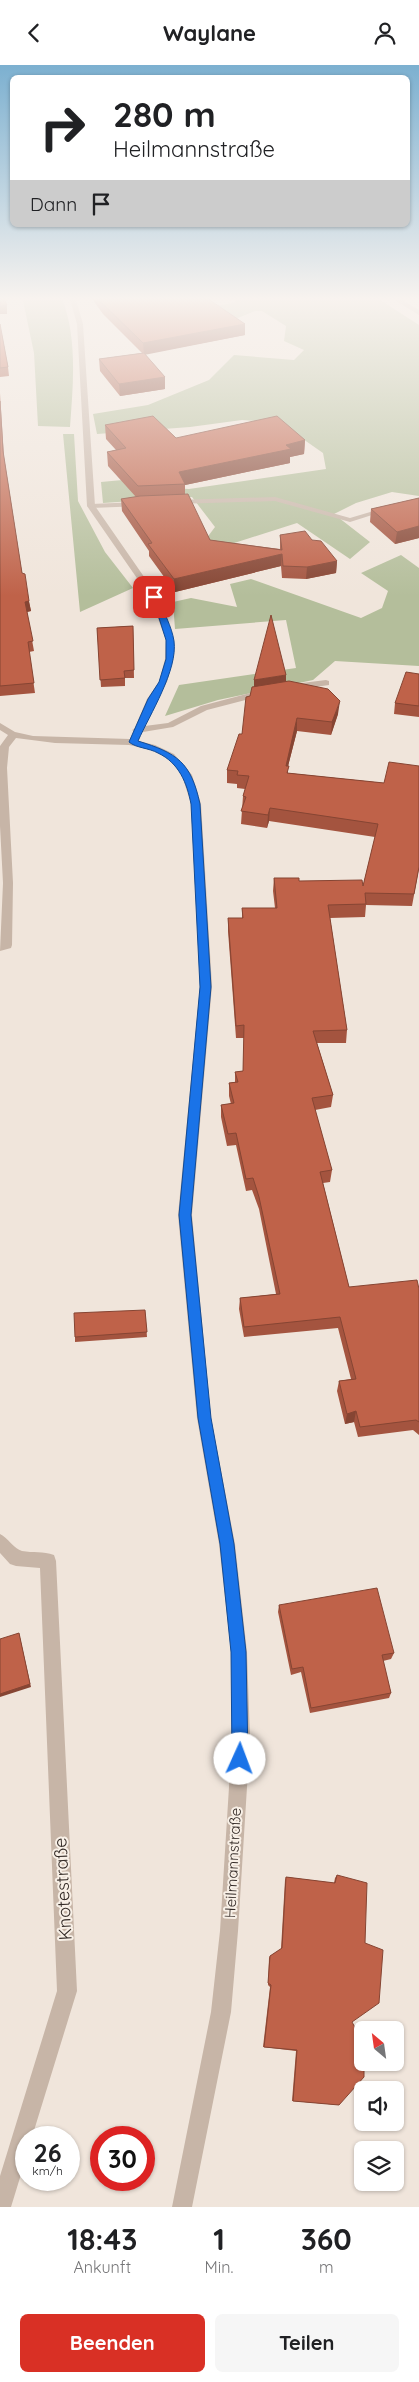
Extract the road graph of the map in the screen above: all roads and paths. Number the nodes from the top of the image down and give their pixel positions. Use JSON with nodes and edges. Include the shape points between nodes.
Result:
{"nodes":[{"id":1,"x":83,"y":396,"type":"edge"},
{"id":2,"x":167,"y":502,"type":"edge"},
{"id":3,"x":148,"y":503,"type":"edge"},
{"id":4,"x":91,"y":506,"type":"junction"},
{"id":5,"x":399,"y":506,"type":"edge"},
{"id":6,"x":326,"y":683,"type":"dead end"},
{"id":7,"x":0,"y":726,"type":"edge"},
{"id":8,"x":137,"y":730,"type":"junction"},
{"id":9,"x":14,"y":734,"type":"junction"},
{"id":10,"x":133,"y":742,"type":"junction"},
{"id":11,"x":4,"y":946,"type":"edge"},
{"id":12,"x":0,"y":1542,"type":"edge"},
{"id":13,"x":1,"y":2207,"type":"edge"},
{"id":14,"x":182,"y":2207,"type":"edge"}],
"edges":[{"from":1,"to":4,"type":"street"},
{"from":2,"to":5,"type":"street","via":[[275,499],[350,520]]},
{"from":3,"to":4,"type":"street"},
{"from":4,"to":8,"type":"street","via":[[154,597],[170,640],[170,659],[163,682]]},
{"from":6,"to":8,"type":"street","via":[[278,689],[204,708],[170,725]]},
{"from":7,"to":9,"type":"street"},
{"from":8,"to":10,"type":"street"},
{"from":9,"to":10,"type":"street","name":"Heilmannstraße","via":[[51,739]]},
{"from":9,"to":11,"type":"street","via":[[4,747],[2,768],[8,883]]},
{"from":10,"to":14,"type":"street","name":"Heilmannstraße","via":[[162,751],[178,763],[192,784],[196,804],[206,987],[185,1215],[204,1418],[227,1544],[238,1652],[241,1739],[229,1931],[220,2012]]},
{"from":12,"to":13,"type":"street","name":"Knotestraße","via":[[16,1558],[48,1561],[67,1991]]}]}
